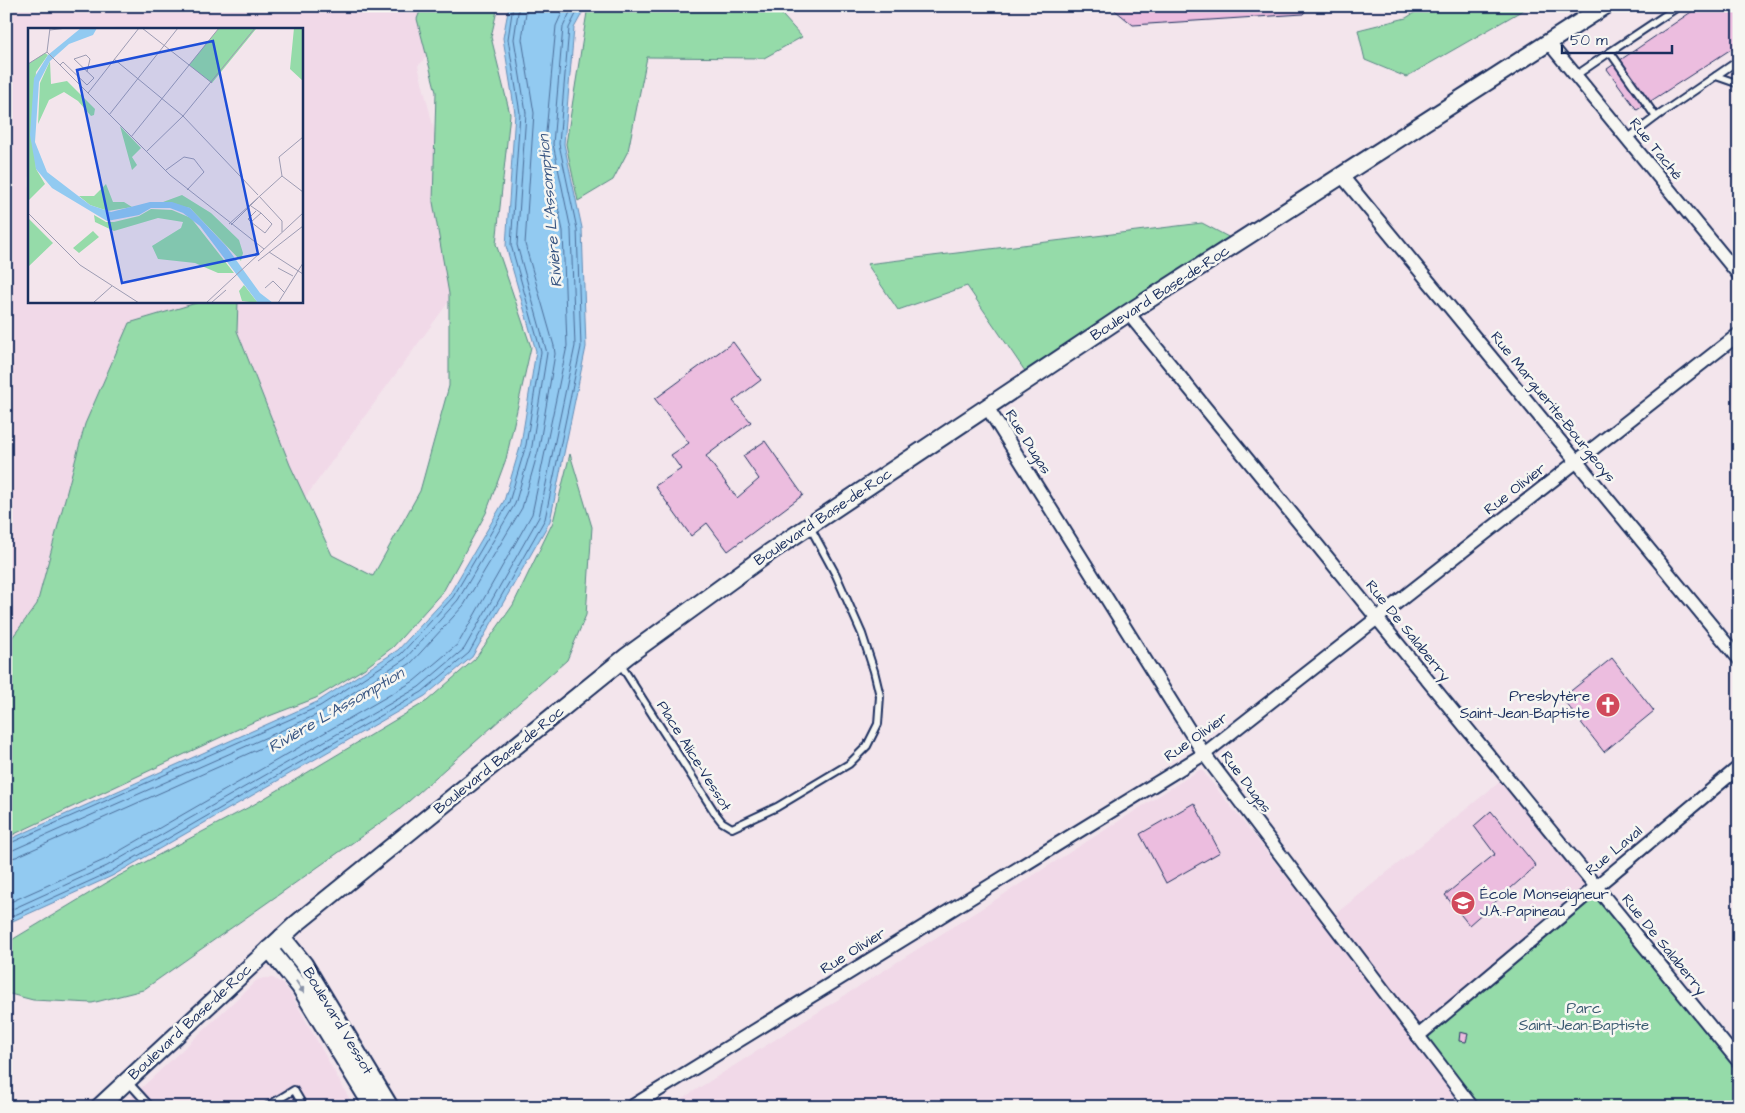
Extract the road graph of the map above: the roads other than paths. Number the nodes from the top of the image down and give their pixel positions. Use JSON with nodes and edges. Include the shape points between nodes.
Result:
{"nodes":[{"id":1,"x":1605,"y":6,"type":"edge"},
{"id":2,"x":1679,"y":6,"type":"edge"},
{"id":3,"x":1549,"y":43,"type":"junction"},
{"id":4,"x":1610,"y":52,"type":"junction"},
{"id":5,"x":1739,"y":60,"type":"edge"},
{"id":6,"x":1575,"y":76,"type":"junction"},
{"id":7,"x":1716,"y":76,"type":"junction"},
{"id":8,"x":1739,"y":84,"type":"edge"},
{"id":9,"x":1656,"y":118,"type":"junction"},
{"id":10,"x":1627,"y":138,"type":"junction"},
{"id":11,"x":1342,"y":176,"type":"junction"},
{"id":12,"x":1739,"y":275,"type":"edge"},
{"id":13,"x":1128,"y":313,"type":"junction"},
{"id":14,"x":1739,"y":334,"type":"edge"},
{"id":15,"x":987,"y":408,"type":"junction"},
{"id":16,"x":1576,"y":462,"type":"junction"},
{"id":17,"x":809,"y":526,"type":"junction"},
{"id":18,"x":1377,"y":618,"type":"junction"},
{"id":19,"x":1739,"y":659,"type":"edge"},
{"id":20,"x":619,"y":662,"type":"junction"},
{"id":21,"x":1204,"y":754,"type":"junction"},
{"id":22,"x":1739,"y":767,"type":"edge"},
{"id":23,"x":1596,"y":887,"type":"junction"},
{"id":24,"x":282,"y":937,"type":"junction"},
{"id":25,"x":269,"y":949,"type":"junction"},
{"id":26,"x":1418,"y":1036,"type":"junction"},
{"id":27,"x":1739,"y":1062,"type":"edge"},
{"id":28,"x":127,"y":1080,"type":"junction"},
{"id":29,"x":99,"y":1107,"type":"edge"},
{"id":30,"x":151,"y":1107,"type":"edge"},
{"id":31,"x":266,"y":1107,"type":"edge"},
{"id":32,"x":304,"y":1107,"type":"edge"},
{"id":33,"x":373,"y":1107,"type":"edge"},
{"id":34,"x":390,"y":1107,"type":"edge"},
{"id":35,"x":630,"y":1107,"type":"edge"},
{"id":36,"x":1472,"y":1107,"type":"edge"}],
"edges":[{"from":1,"to":3,"type":"street","name":"Boulevard Base-de-Roc"},
{"from":2,"to":4,"type":"lane"},
{"from":3,"to":6,"type":"street","name":"Rue Taché"},
{"from":3,"to":11,"type":"street","name":"Boulevard Base-de-Roc"},
{"from":4,"to":6,"type":"lane"},
{"from":4,"to":9,"type":"lane"},
{"from":5,"to":7,"type":"lane"},
{"from":6,"to":10,"type":"street","name":"Rue Taché"},
{"from":7,"to":8,"type":"lane"},
{"from":7,"to":9,"type":"lane"},
{"from":9,"to":10,"type":"lane"},
{"from":10,"to":12,"type":"street","name":"Rue Taché"},
{"from":11,"to":13,"type":"street","name":"Boulevard Base-de-Roc"},
{"from":11,"to":16,"type":"street","name":"Rue Marguerite-Bourgeoys"},
{"from":13,"to":15,"type":"street","name":"Boulevard Base-de-Roc"},
{"from":13,"to":18,"type":"street","name":"Rue De Salaberry"},
{"from":14,"to":16,"type":"street","name":"Rue Olivier"},
{"from":15,"to":17,"type":"street","name":"Boulevard Base-de-Roc"},
{"from":15,"to":21,"type":"street","name":"Rue Dugas"},
{"from":16,"to":18,"type":"street","name":"Rue Olivier"},
{"from":16,"to":19,"type":"street","name":"Rue Marguerite-Bourgeoys"},
{"from":17,"to":20,"type":"street","name":"Boulevard Base-de-Roc"},
{"from":17,"to":20,"type":"lane","name":"Place Alice-Vessot","via":[[836,575],[862,634],[880,696],[878,724],[867,746],[849,764],[777,807],[732,828],[715,813]]},
{"from":18,"to":21,"type":"street","name":"Rue Olivier"},
{"from":18,"to":23,"type":"street","name":"Rue De Salaberry"},
{"from":20,"to":24,"type":"street","name":"Boulevard Base-de-Roc"},
{"from":21,"to":26,"type":"street","name":"Rue Dugas"},
{"from":21,"to":35,"type":"street","name":"Rue Olivier"},
{"from":22,"to":23,"type":"street","name":"Rue Laval"},
{"from":23,"to":26,"type":"street","name":"Rue Laval"},
{"from":23,"to":27,"type":"street","name":"Rue De Salaberry"},
{"from":24,"to":25,"type":"street","name":"Boulevard Base-de-Roc"},
{"from":24,"to":34,"type":"street","name":"Boulevard Vessot","via":[[304,964]]},
{"from":25,"to":28,"type":"street","name":"Boulevard Base-de-Roc"},
{"from":25,"to":33,"type":"street","name":"Boulevard Vessot","one_way":true,"via":[[300,987]]},
{"from":26,"to":36,"type":"street","name":"Rue Dugas"},
{"from":28,"to":29,"type":"street","name":"Boulevard Base-de-Roc"},
{"from":28,"to":30,"type":"lane"},
{"from":31,"to":32,"type":"lane","via":[[294,1090]]}]}
